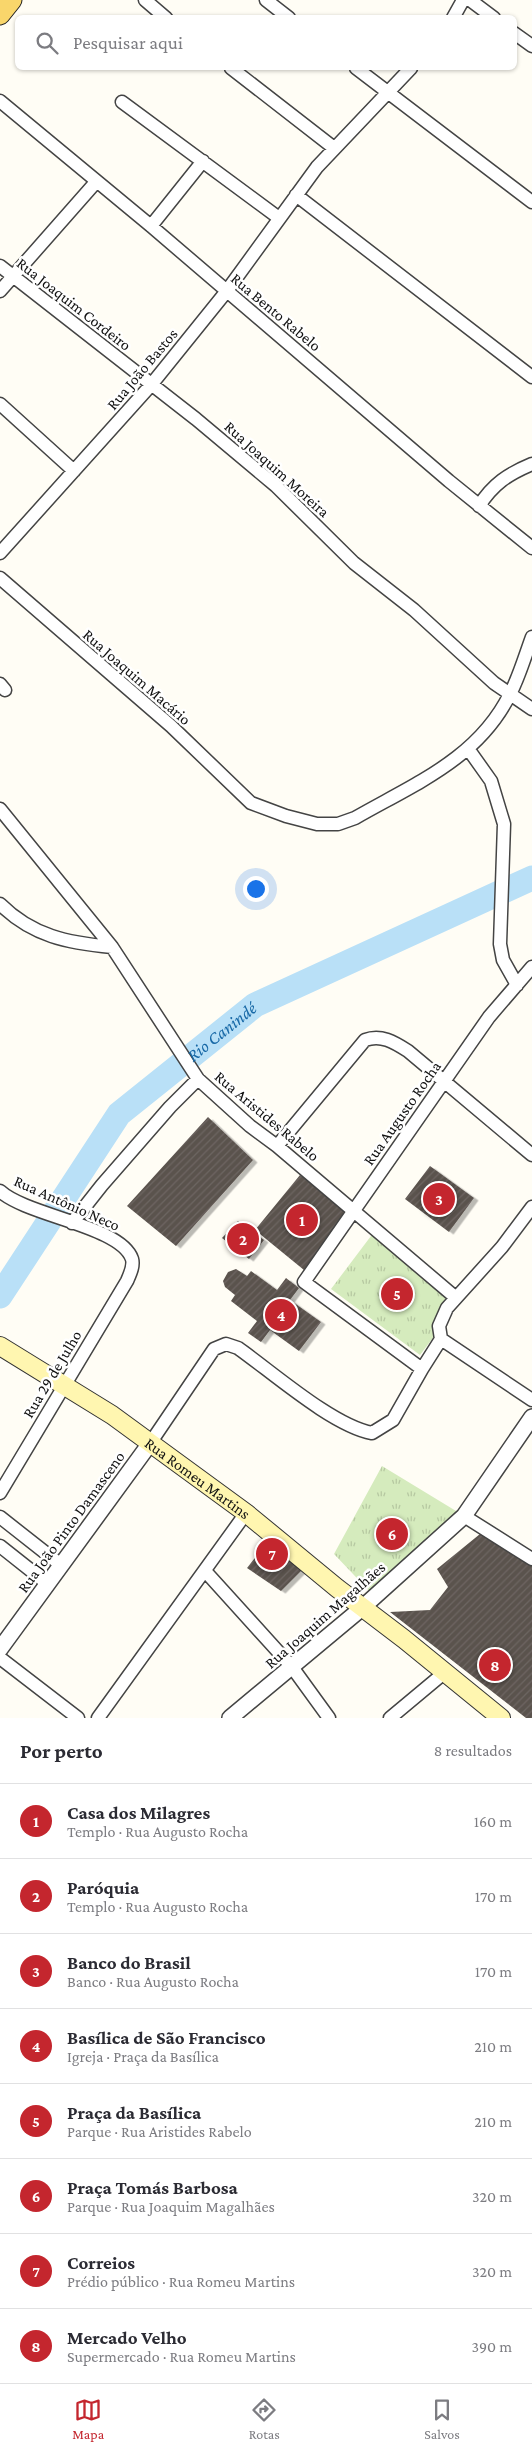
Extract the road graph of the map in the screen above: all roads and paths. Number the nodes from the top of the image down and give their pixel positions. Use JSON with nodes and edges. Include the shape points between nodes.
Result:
{"nodes":[{"id":1,"x":12,"y":0,"type":"edge"},
{"id":2,"x":145,"y":0,"type":"edge"},
{"id":3,"x":266,"y":0,"type":"edge"},
{"id":4,"x":463,"y":0,"type":"edge"},
{"id":5,"x":470,"y":0,"type":"edge"},
{"id":6,"x":0,"y":15,"type":"edge"},
{"id":7,"x":162,"y":15,"type":"edge"},
{"id":8,"x":286,"y":15,"type":"edge"},
{"id":9,"x":454,"y":15,"type":"edge"},
{"id":10,"x":490,"y":15,"type":"edge"},
{"id":11,"x":517,"y":35,"type":"edge"},
{"id":12,"x":532,"y":46,"type":"edge"},
{"id":13,"x":234,"y":70,"type":"edge"},
{"id":14,"x":359,"y":70,"type":"edge"},
{"id":15,"x":408,"y":70,"type":"edge"},
{"id":16,"x":389,"y":92,"type":"junction"},
{"id":17,"x":0,"y":101,"type":"edge"},
{"id":18,"x":122,"y":102,"type":"dead end"},
{"id":19,"x":334,"y":148,"type":"junction"},
{"id":20,"x":203,"y":161,"type":"junction"},
{"id":21,"x":96,"y":182,"type":"junction"},
{"id":22,"x":296,"y":195,"type":"junction"},
{"id":23,"x":532,"y":202,"type":"edge"},
{"id":24,"x":279,"y":218,"type":"junction"},
{"id":25,"x":151,"y":226,"type":"junction"},
{"id":26,"x":0,"y":266,"type":"edge"},
{"id":27,"x":13,"y":277,"type":"junction"},
{"id":28,"x":0,"y":291,"type":"edge"},
{"id":29,"x":226,"y":292,"type":"junction"},
{"id":30,"x":532,"y":377,"type":"edge"},
{"id":31,"x":151,"y":385,"type":"junction"},
{"id":32,"x":0,"y":404,"type":"edge"},
{"id":33,"x":532,"y":464,"type":"edge"},
{"id":34,"x":74,"y":471,"type":"junction"},
{"id":35,"x":479,"y":506,"type":"junction"},
{"id":36,"x":532,"y":548,"type":"edge"},
{"id":37,"x":0,"y":553,"type":"edge"},
{"id":38,"x":0,"y":578,"type":"edge"},
{"id":39,"x":532,"y":637,"type":"edge"},
{"id":40,"x":511,"y":694,"type":"junction"},
{"id":41,"x":532,"y":709,"type":"edge"},
{"id":42,"x":469,"y":750,"type":"junction"},
{"id":43,"x":0,"y":809,"type":"edge"},
{"id":44,"x":0,"y":904,"type":"edge"},
{"id":45,"x":112,"y":947,"type":"junction"},
{"id":46,"x":532,"y":967,"type":"edge"},
{"id":47,"x":517,"y":985,"type":"junction"},
{"id":48,"x":198,"y":1079,"type":"junction"},
{"id":49,"x":446,"y":1082,"type":"junction"},
{"id":50,"x":277,"y":1146,"type":"junction"},
{"id":51,"x":532,"y":1155,"type":"edge"},
{"id":52,"x":0,"y":1191,"type":"edge"},
{"id":53,"x":532,"y":1207,"type":"edge"},
{"id":54,"x":354,"y":1210,"type":"junction"},
{"id":55,"x":68,"y":1221,"type":"junction"},
{"id":56,"x":132,"y":1271,"type":"joint"},
{"id":57,"x":455,"y":1298,"type":"junction"},
{"id":58,"x":441,"y":1338,"type":"junction"},
{"id":59,"x":0,"y":1346,"type":"edge"},
{"id":60,"x":422,"y":1369,"type":"junction"},
{"id":61,"x":64,"y":1386,"type":"junction"},
{"id":62,"x":532,"y":1400,"type":"edge"},
{"id":63,"x":532,"y":1417,"type":"edge"},
{"id":64,"x":151,"y":1442,"type":"junction"},
{"id":65,"x":0,"y":1493,"type":"edge"},
{"id":66,"x":246,"y":1513,"type":"junction"},
{"id":67,"x":464,"y":1516,"type":"junction"},
{"id":68,"x":0,"y":1517,"type":"edge"},
{"id":69,"x":0,"y":1546,"type":"edge"},
{"id":70,"x":532,"y":1558,"type":"edge"},
{"id":71,"x":62,"y":1565,"type":"junction"},
{"id":72,"x":206,"y":1572,"type":"junction"},
{"id":73,"x":48,"y":1584,"type":"junction"},
{"id":74,"x":362,"y":1608,"type":"junction"},
{"id":75,"x":0,"y":1649,"type":"edge"},
{"id":76,"x":0,"y":1658,"type":"edge"},
{"id":77,"x":292,"y":1667,"type":"junction"},
{"id":78,"x":444,"y":1673,"type":"junction"},
{"id":79,"x":78,"y":1718,"type":"edge"},
{"id":80,"x":98,"y":1718,"type":"edge"},
{"id":81,"x":230,"y":1718,"type":"edge"},
{"id":82,"x":328,"y":1718,"type":"edge"},
{"id":83,"x":390,"y":1718,"type":"edge"},
{"id":84,"x":500,"y":1718,"type":"edge"}],
"edges":[{"from":1,"to":6,"type":"main road"},
{"from":2,"to":7,"type":"street"},
{"from":3,"to":8,"type":"street"},
{"from":4,"to":9,"type":"street"},
{"from":5,"to":10,"type":"street"},
{"from":11,"to":12,"type":"street"},
{"from":13,"to":19,"type":"street"},
{"from":14,"to":16,"type":"street"},
{"from":15,"to":16,"type":"street","name":"Rua João Bastos"},
{"from":16,"to":19,"type":"street","name":"Rua João Bastos"},
{"from":16,"to":23,"type":"street"},
{"from":17,"to":21,"type":"street","name":"Rua Bento Rabelo"},
{"from":18,"to":20,"type":"street"},
{"from":19,"to":22,"type":"street","name":"Rua João Bastos"},
{"from":20,"to":24,"type":"street"},
{"from":20,"to":25,"type":"street"},
{"from":21,"to":25,"type":"street","name":"Rua Bento Rabelo"},
{"from":21,"to":27,"type":"street"},
{"from":22,"to":24,"type":"street","name":"Rua João Bastos"},
{"from":22,"to":30,"type":"street"},
{"from":24,"to":29,"type":"street","name":"Rua João Bastos"},
{"from":25,"to":29,"type":"street","name":"Rua Bento Rabelo"},
{"from":26,"to":27,"type":"street","name":"Rua Joaquim Cordeiro"},
{"from":27,"to":28,"type":"street"},
{"from":27,"to":31,"type":"street","name":"Rua Joaquim Cordeiro"},
{"from":29,"to":31,"type":"street","name":"Rua João Bastos"},
{"from":29,"to":35,"type":"street","name":"Rua Bento Rabelo"},
{"from":31,"to":34,"type":"street","name":"Rua João Bastos"},
{"from":31,"to":40,"type":"street","name":"Rua Joaquim Moreira","via":[[276,486],[354,563]]},
{"from":32,"to":34,"type":"street"},
{"from":33,"to":35,"type":"street","via":[[494,486]]},
{"from":34,"to":37,"type":"street","name":"Rua João Bastos"},
{"from":35,"to":36,"type":"street","name":"Rua Bento Rabelo"},
{"from":38,"to":42,"type":"street","name":"Rua Joaquim Macário","via":[[171,726],[251,803],[317,824],[338,824],[355,818]]},
{"from":39,"to":40,"type":"street"},
{"from":40,"to":41,"type":"street","name":"Rua Joaquim Moreira"},
{"from":40,"to":42,"type":"street","via":[[489,729]]},
{"from":42,"to":47,"type":"street","via":[[491,781],[504,824],[500,944]]},
{"from":43,"to":45,"type":"street","name":"Rua Aristides Rabelo"},
{"from":44,"to":45,"type":"street","via":[[18,919],[59,940]]},
{"from":45,"to":48,"type":"street","name":"Rua Aristides Rabelo"},
{"from":46,"to":47,"type":"street","name":"Rua Augusto Rocha"},
{"from":47,"to":49,"type":"street","name":"Rua Augusto Rocha","via":[[489,1017]]},
{"from":48,"to":50,"type":"street","name":"Rua Aristides Rabelo"},
{"from":48,"to":55,"type":"street"},
{"from":49,"to":50,"type":"street","via":[[398,1044],[384,1038],[364,1040]]},
{"from":49,"to":51,"type":"street"},
{"from":49,"to":54,"type":"street","name":"Rua Augusto Rocha"},
{"from":50,"to":54,"type":"street","name":"Rua Aristides Rabelo"},
{"from":52,"to":55,"type":"street","name":"Rua Antônio Neco","via":[[22,1204]]},
{"from":53,"to":57,"type":"street","via":[[502,1247]]},
{"from":54,"to":57,"type":"street","name":"Rua Aristides Rabelo"},
{"from":54,"to":60,"type":"street","name":"Rua Augusto Rocha","via":[[304,1282]]},
{"from":55,"to":56,"type":"street","name":"Rua Antônio Neco","via":[[110,1238],[126,1249],[132,1260]]},
{"from":56,"to":61,"type":"street","name":"Rua 29 de Julho"},
{"from":57,"to":58,"type":"street","via":[[441,1318]]},
{"from":58,"to":60,"type":"street"},
{"from":58,"to":62,"type":"street"},
{"from":59,"to":61,"type":"main road","name":"Rua Romeu Martins"},
{"from":60,"to":64,"type":"street","name":"Rua João Pinto Damasceno","via":[[393,1420],[372,1433],[332,1416],[250,1357],[226,1344],[214,1350]]},
{"from":61,"to":64,"type":"main road","name":"Rua Romeu Martins"},
{"from":61,"to":65,"type":"street","name":"Rua 29 de Julho"},
{"from":63,"to":67,"type":"street","name":"Rua Joaquim Magalhães"},
{"from":64,"to":66,"type":"main road","name":"Rua Romeu Martins"},
{"from":64,"to":71,"type":"street","name":"Rua João Pinto Damasceno"},
{"from":66,"to":72,"type":"street"},
{"from":66,"to":74,"type":"main road","name":"Rua Romeu Martins"},
{"from":67,"to":70,"type":"street"},
{"from":67,"to":74,"type":"street","name":"Rua Joaquim Magalhães"},
{"from":68,"to":71,"type":"street"},
{"from":69,"to":73,"type":"street"},
{"from":71,"to":73,"type":"street","name":"Rua João Pinto Damasceno"},
{"from":72,"to":77,"type":"street"},
{"from":72,"to":80,"type":"street"},
{"from":73,"to":75,"type":"street","name":"Rua João Pinto Damasceno"},
{"from":74,"to":77,"type":"street","name":"Rua Joaquim Magalhães"},
{"from":74,"to":78,"type":"main road","name":"Rua Romeu Martins"},
{"from":76,"to":79,"type":"street"},
{"from":77,"to":81,"type":"street","name":"Rua Joaquim Magalhães"},
{"from":77,"to":82,"type":"street"},
{"from":78,"to":83,"type":"street"},
{"from":78,"to":84,"type":"main road","name":"Rua Romeu Martins"}]}
